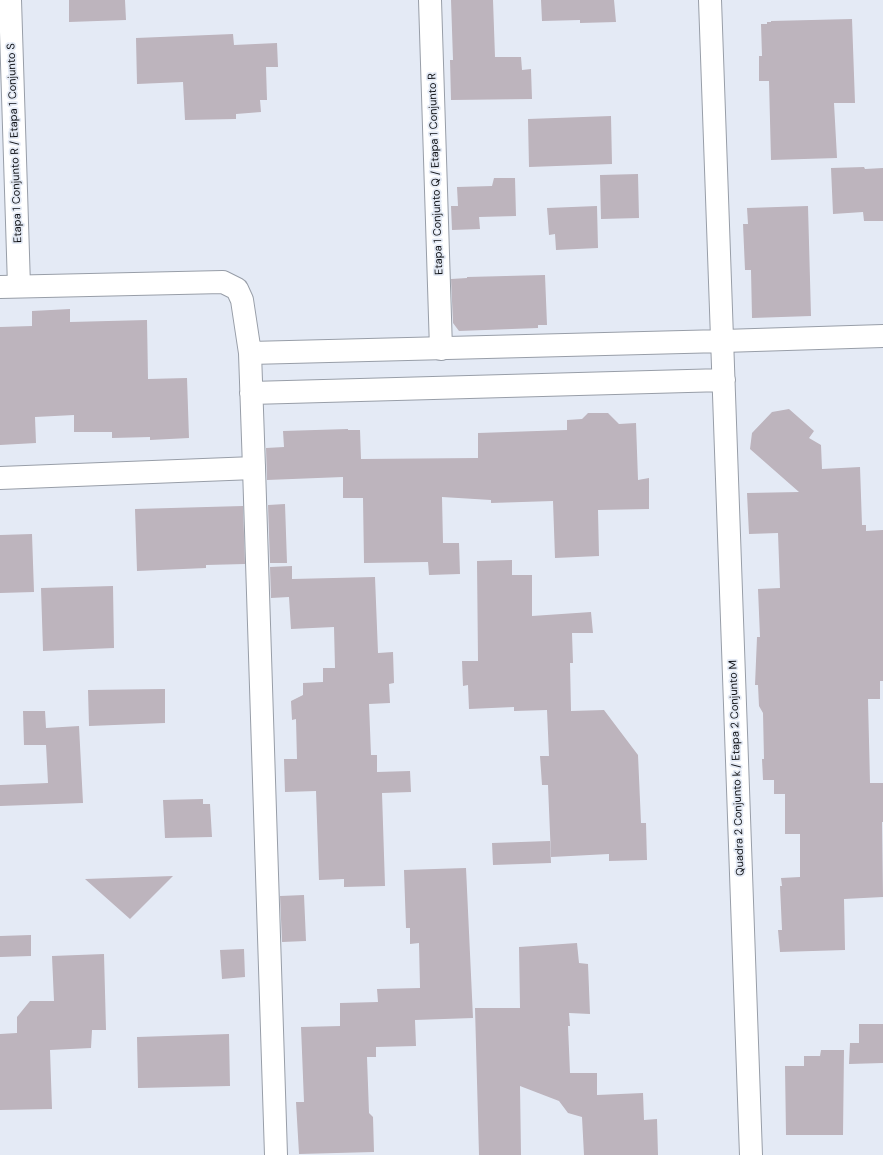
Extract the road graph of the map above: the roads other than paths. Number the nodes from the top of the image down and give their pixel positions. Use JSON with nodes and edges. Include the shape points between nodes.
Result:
{"nodes":[{"id":1,"x":10,"y":0,"type":"edge"},
{"id":2,"x":430,"y":0,"type":"edge"},
{"id":3,"x":710,"y":0,"type":"edge"},
{"id":4,"x":9,"y":286,"type":"edge"},
{"id":5,"x":883,"y":336,"type":"edge"},
{"id":6,"x":723,"y":341,"type":"junction"},
{"id":7,"x":441,"y":349,"type":"junction"},
{"id":8,"x":250,"y":353,"type":"junction"},
{"id":9,"x":724,"y":380,"type":"junction"},
{"id":10,"x":251,"y":393,"type":"junction"},
{"id":11,"x":254,"y":468,"type":"junction"},
{"id":12,"x":0,"y":478,"type":"edge"},
{"id":13,"x":276,"y":1155,"type":"edge"},
{"id":14,"x":751,"y":1155,"type":"edge"}],
"edges":[{"from":1,"to":4,"type":"street","name":"Etapa 1 Conjunto R / Etapa 1 Conjunto S"},
{"from":2,"to":7,"type":"street","name":"Etapa 1 Conjunto Q / Etapa 1 Conjunto R"},
{"from":3,"to":6,"type":"street","name":"Quadra 2 Conjunto k / Etapa 2 Conjunto M"},
{"from":4,"to":8,"type":"street","via":[[223,282],[237,288],[240,294]]},
{"from":5,"to":6,"type":"street"},
{"from":6,"to":7,"type":"street"},
{"from":6,"to":9,"type":"street","name":"Quadra 2 Conjunto k / Etapa 2 Conjunto M"},
{"from":7,"to":8,"type":"street"},
{"from":8,"to":10,"type":"street"},
{"from":9,"to":10,"type":"street"},
{"from":9,"to":14,"type":"street","name":"Quadra 2 Conjunto k / Etapa 2 Conjunto M"},
{"from":10,"to":11,"type":"street"},
{"from":11,"to":12,"type":"street"},
{"from":11,"to":13,"type":"street"}]}
